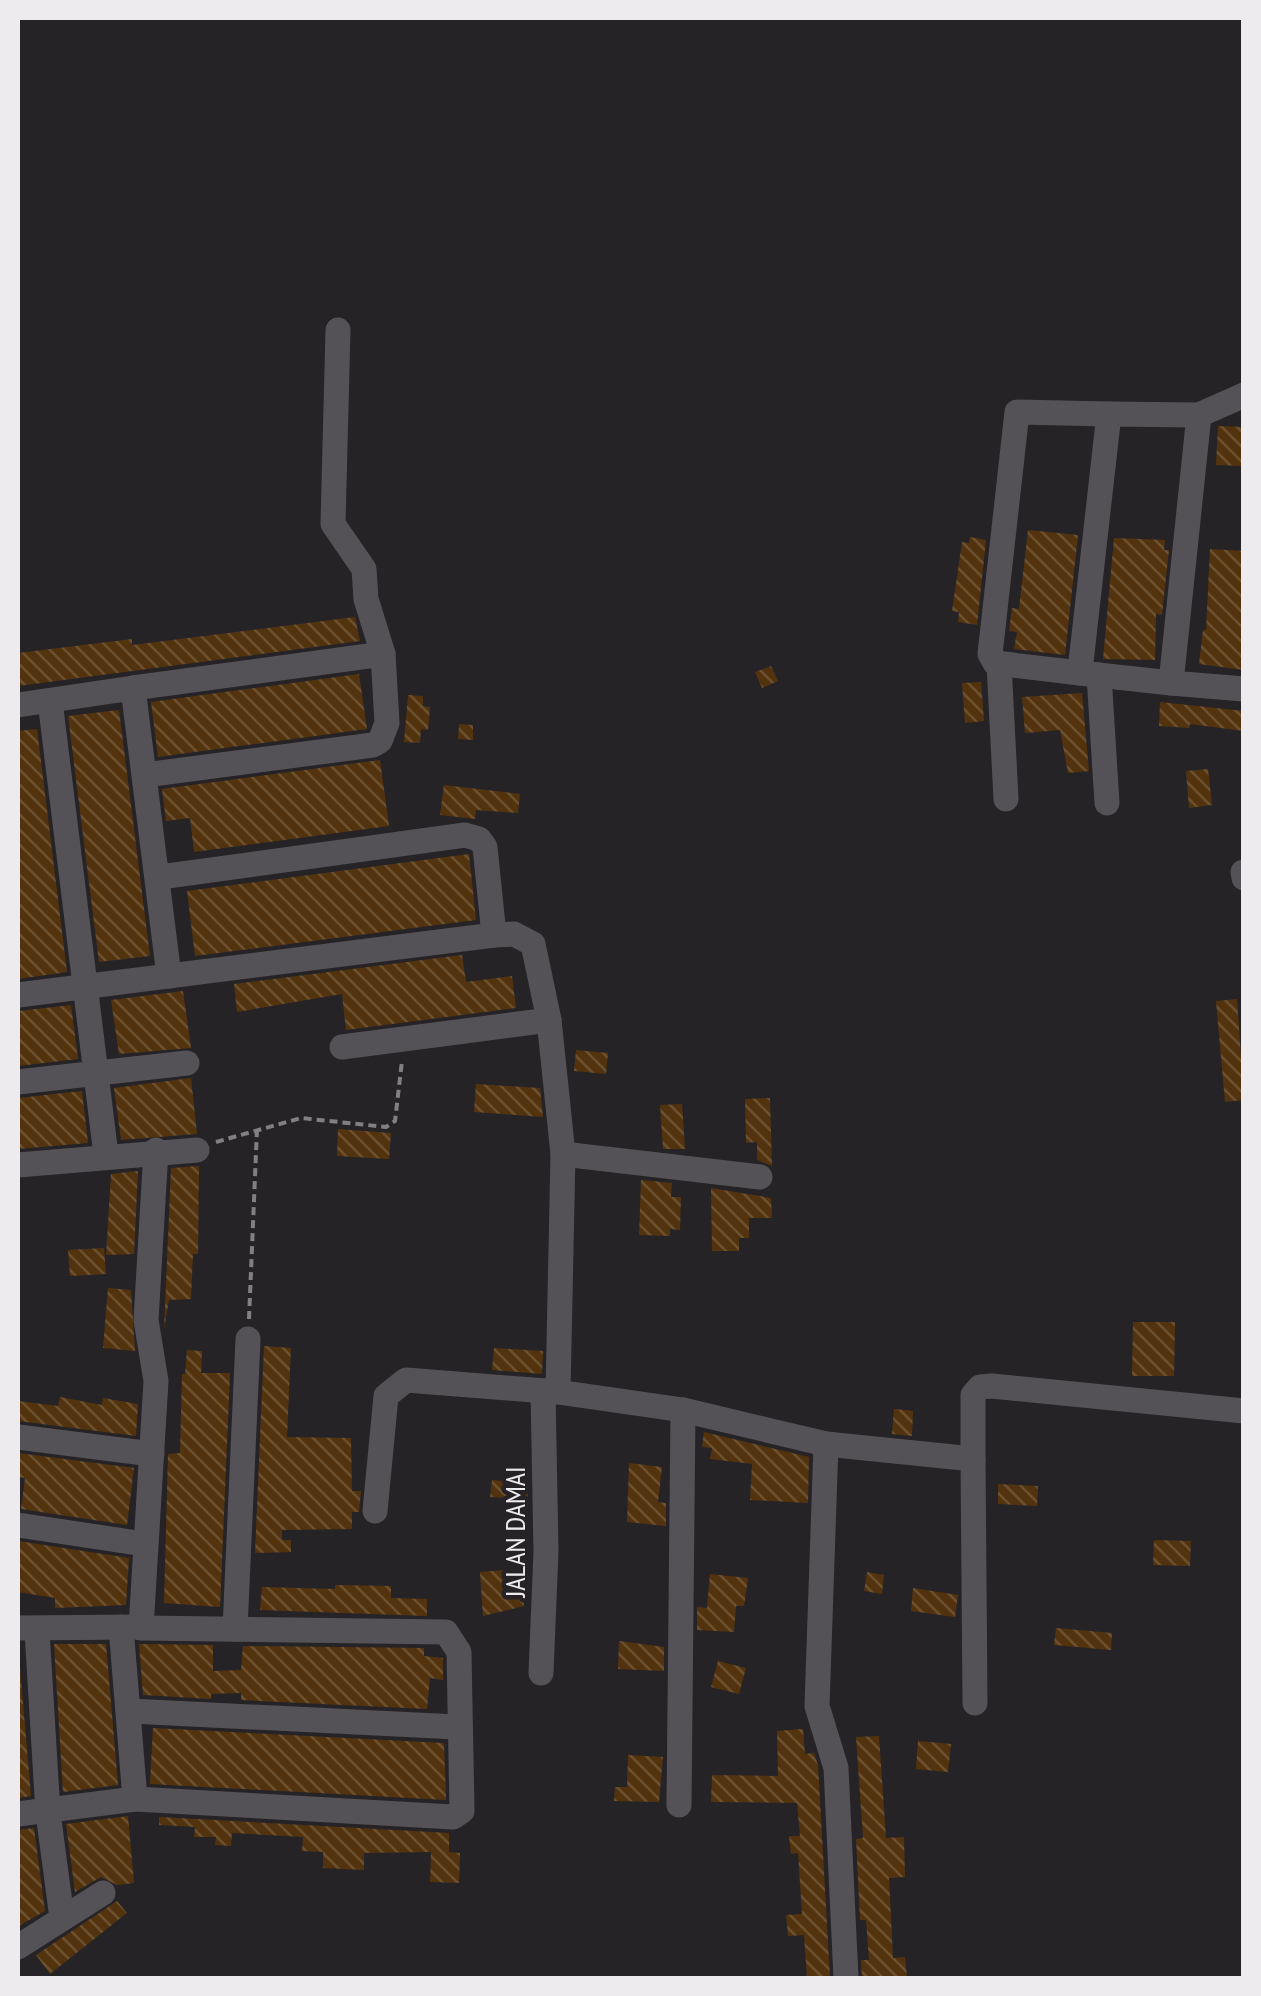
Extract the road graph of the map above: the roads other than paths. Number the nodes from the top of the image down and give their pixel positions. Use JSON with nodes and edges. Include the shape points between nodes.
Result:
{"nodes":[{"id":1,"x":338,"y":330,"type":"dead end"},
{"id":2,"x":1244,"y":395,"type":"edge"},
{"id":3,"x":1109,"y":414,"type":"junction"},
{"id":4,"x":1199,"y":415,"type":"junction"},
{"id":5,"x":383,"y":654,"type":"junction"},
{"id":6,"x":999,"y":664,"type":"junction"},
{"id":7,"x":1090,"y":674,"type":"junction"},
{"id":8,"x":1171,"y":683,"type":"junction"},
{"id":9,"x":133,"y":688,"type":"junction"},
{"id":10,"x":1244,"y":689,"type":"edge"},
{"id":11,"x":50,"y":701,"type":"junction"},
{"id":12,"x":18,"y":705,"type":"edge"},
{"id":13,"x":144,"y":775,"type":"junction"},
{"id":14,"x":1006,"y":799,"type":"dead end"},
{"id":15,"x":1107,"y":803,"type":"dead end"},
{"id":16,"x":160,"y":877,"type":"junction"},
{"id":17,"x":494,"y":934,"type":"junction"},
{"id":18,"x":169,"y":976,"type":"junction"},
{"id":19,"x":83,"y":986,"type":"junction"},
{"id":20,"x":18,"y":995,"type":"edge"},
{"id":21,"x":549,"y":1020,"type":"junction"},
{"id":22,"x":342,"y":1046,"type":"dead end"},
{"id":23,"x":187,"y":1063,"type":"dead end"},
{"id":24,"x":96,"y":1072,"type":"junction"},
{"id":25,"x":18,"y":1082,"type":"edge"},
{"id":26,"x":156,"y":1150,"type":"junction"},
{"id":27,"x":197,"y":1150,"type":"road end"},
{"id":28,"x":563,"y":1154,"type":"junction"},
{"id":29,"x":106,"y":1155,"type":"junction"},
{"id":30,"x":18,"y":1165,"type":"edge"},
{"id":31,"x":760,"y":1177,"type":"dead end"},
{"id":32,"x":248,"y":1339,"type":"road end"},
{"id":33,"x":550,"y":1392,"type":"junction"},
{"id":34,"x":683,"y":1410,"type":"junction"},
{"id":35,"x":1244,"y":1412,"type":"edge"},
{"id":36,"x":18,"y":1436,"type":"edge"},
{"id":37,"x":826,"y":1444,"type":"junction"},
{"id":38,"x":152,"y":1454,"type":"junction"},
{"id":39,"x":973,"y":1459,"type":"junction"},
{"id":40,"x":375,"y":1511,"type":"dead end"},
{"id":41,"x":18,"y":1525,"type":"edge"},
{"id":42,"x":144,"y":1544,"type":"junction"},
{"id":43,"x":24,"y":1624,"type":"edge"},
{"id":44,"x":131,"y":1627,"type":"junction"},
{"id":45,"x":235,"y":1629,"type":"junction"},
{"id":46,"x":540,"y":1674,"type":"dead end"},
{"id":47,"x":975,"y":1703,"type":"dead end"},
{"id":48,"x":28,"y":1704,"type":"edge"},
{"id":49,"x":130,"y":1710,"type":"junction"},
{"id":50,"x":457,"y":1727,"type":"junction"},
{"id":51,"x":135,"y":1799,"type":"junction"},
{"id":52,"x":679,"y":1805,"type":"dead end"},
{"id":53,"x":48,"y":1812,"type":"junction"},
{"id":54,"x":18,"y":1814,"type":"edge"},
{"id":55,"x":103,"y":1893,"type":"dead end"},
{"id":56,"x":62,"y":1918,"type":"junction"},
{"id":57,"x":18,"y":1946,"type":"edge"},
{"id":58,"x":846,"y":1978,"type":"edge"}],
"edges":[{"from":1,"to":5,"type":"street","via":[[333,524],[364,569]]},
{"from":2,"to":4,"type":"street"},
{"from":3,"to":4,"type":"street"},
{"from":3,"to":6,"type":"street","via":[[1017,412],[990,654]]},
{"from":3,"to":7,"type":"street"},
{"from":4,"to":8,"type":"street"},
{"from":5,"to":9,"type":"street"},
{"from":5,"to":13,"type":"street","via":[[386,722],[380,742]]},
{"from":6,"to":7,"type":"street"},
{"from":6,"to":14,"type":"street"},
{"from":7,"to":8,"type":"street"},
{"from":7,"to":15,"type":"street"},
{"from":8,"to":10,"type":"street"},
{"from":9,"to":11,"type":"street"},
{"from":9,"to":13,"type":"street"},
{"from":11,"to":12,"type":"street"},
{"from":11,"to":19,"type":"street"},
{"from":13,"to":16,"type":"street"},
{"from":16,"to":17,"type":"street","via":[[465,835],[485,847]]},
{"from":16,"to":18,"type":"street"},
{"from":17,"to":18,"type":"street"},
{"from":17,"to":21,"type":"street","name":"JALAN DAMAI","via":[[514,934],[532,944]]},
{"from":18,"to":19,"type":"street"},
{"from":19,"to":20,"type":"street"},
{"from":19,"to":24,"type":"street"},
{"from":21,"to":22,"type":"street"},
{"from":21,"to":28,"type":"street","name":"JALAN DAMAI"},
{"from":23,"to":24,"type":"street"},
{"from":24,"to":25,"type":"street"},
{"from":24,"to":29,"type":"street"},
{"from":26,"to":27,"type":"street"},
{"from":26,"to":29,"type":"street"},
{"from":26,"to":38,"type":"street","via":[[146,1320],[156,1381]]},
{"from":28,"to":31,"type":"street"},
{"from":28,"to":33,"type":"street","name":"JALAN DAMAI"},
{"from":29,"to":30,"type":"street"},
{"from":32,"to":45,"type":"street"},
{"from":33,"to":34,"type":"street"},
{"from":33,"to":40,"type":"street","via":[[406,1380],[394,1386],[386,1396]]},
{"from":33,"to":46,"type":"street","name":"JALAN DAMAI"},
{"from":34,"to":37,"type":"street"},
{"from":34,"to":52,"type":"street"},
{"from":35,"to":39,"type":"street","via":[[980,1387],[973,1396]]},
{"from":36,"to":38,"type":"street"},
{"from":37,"to":39,"type":"street"},
{"from":37,"to":58,"type":"street","via":[[817,1706],[836,1768]]},
{"from":38,"to":42,"type":"street"},
{"from":39,"to":47,"type":"street"},
{"from":41,"to":42,"type":"street"},
{"from":42,"to":44,"type":"street"},
{"from":43,"to":44,"type":"street"},
{"from":43,"to":48,"type":"street"},
{"from":44,"to":45,"type":"street"},
{"from":44,"to":49,"type":"street"},
{"from":45,"to":50,"type":"street","via":[[446,1632],[458,1652]]},
{"from":48,"to":53,"type":"street"},
{"from":49,"to":50,"type":"street"},
{"from":49,"to":51,"type":"street"},
{"from":50,"to":51,"type":"street","via":[[462,1810],[453,1817]]},
{"from":51,"to":53,"type":"street"},
{"from":53,"to":54,"type":"street"},
{"from":53,"to":56,"type":"street"},
{"from":55,"to":56,"type":"street"},
{"from":56,"to":57,"type":"street"}]}
